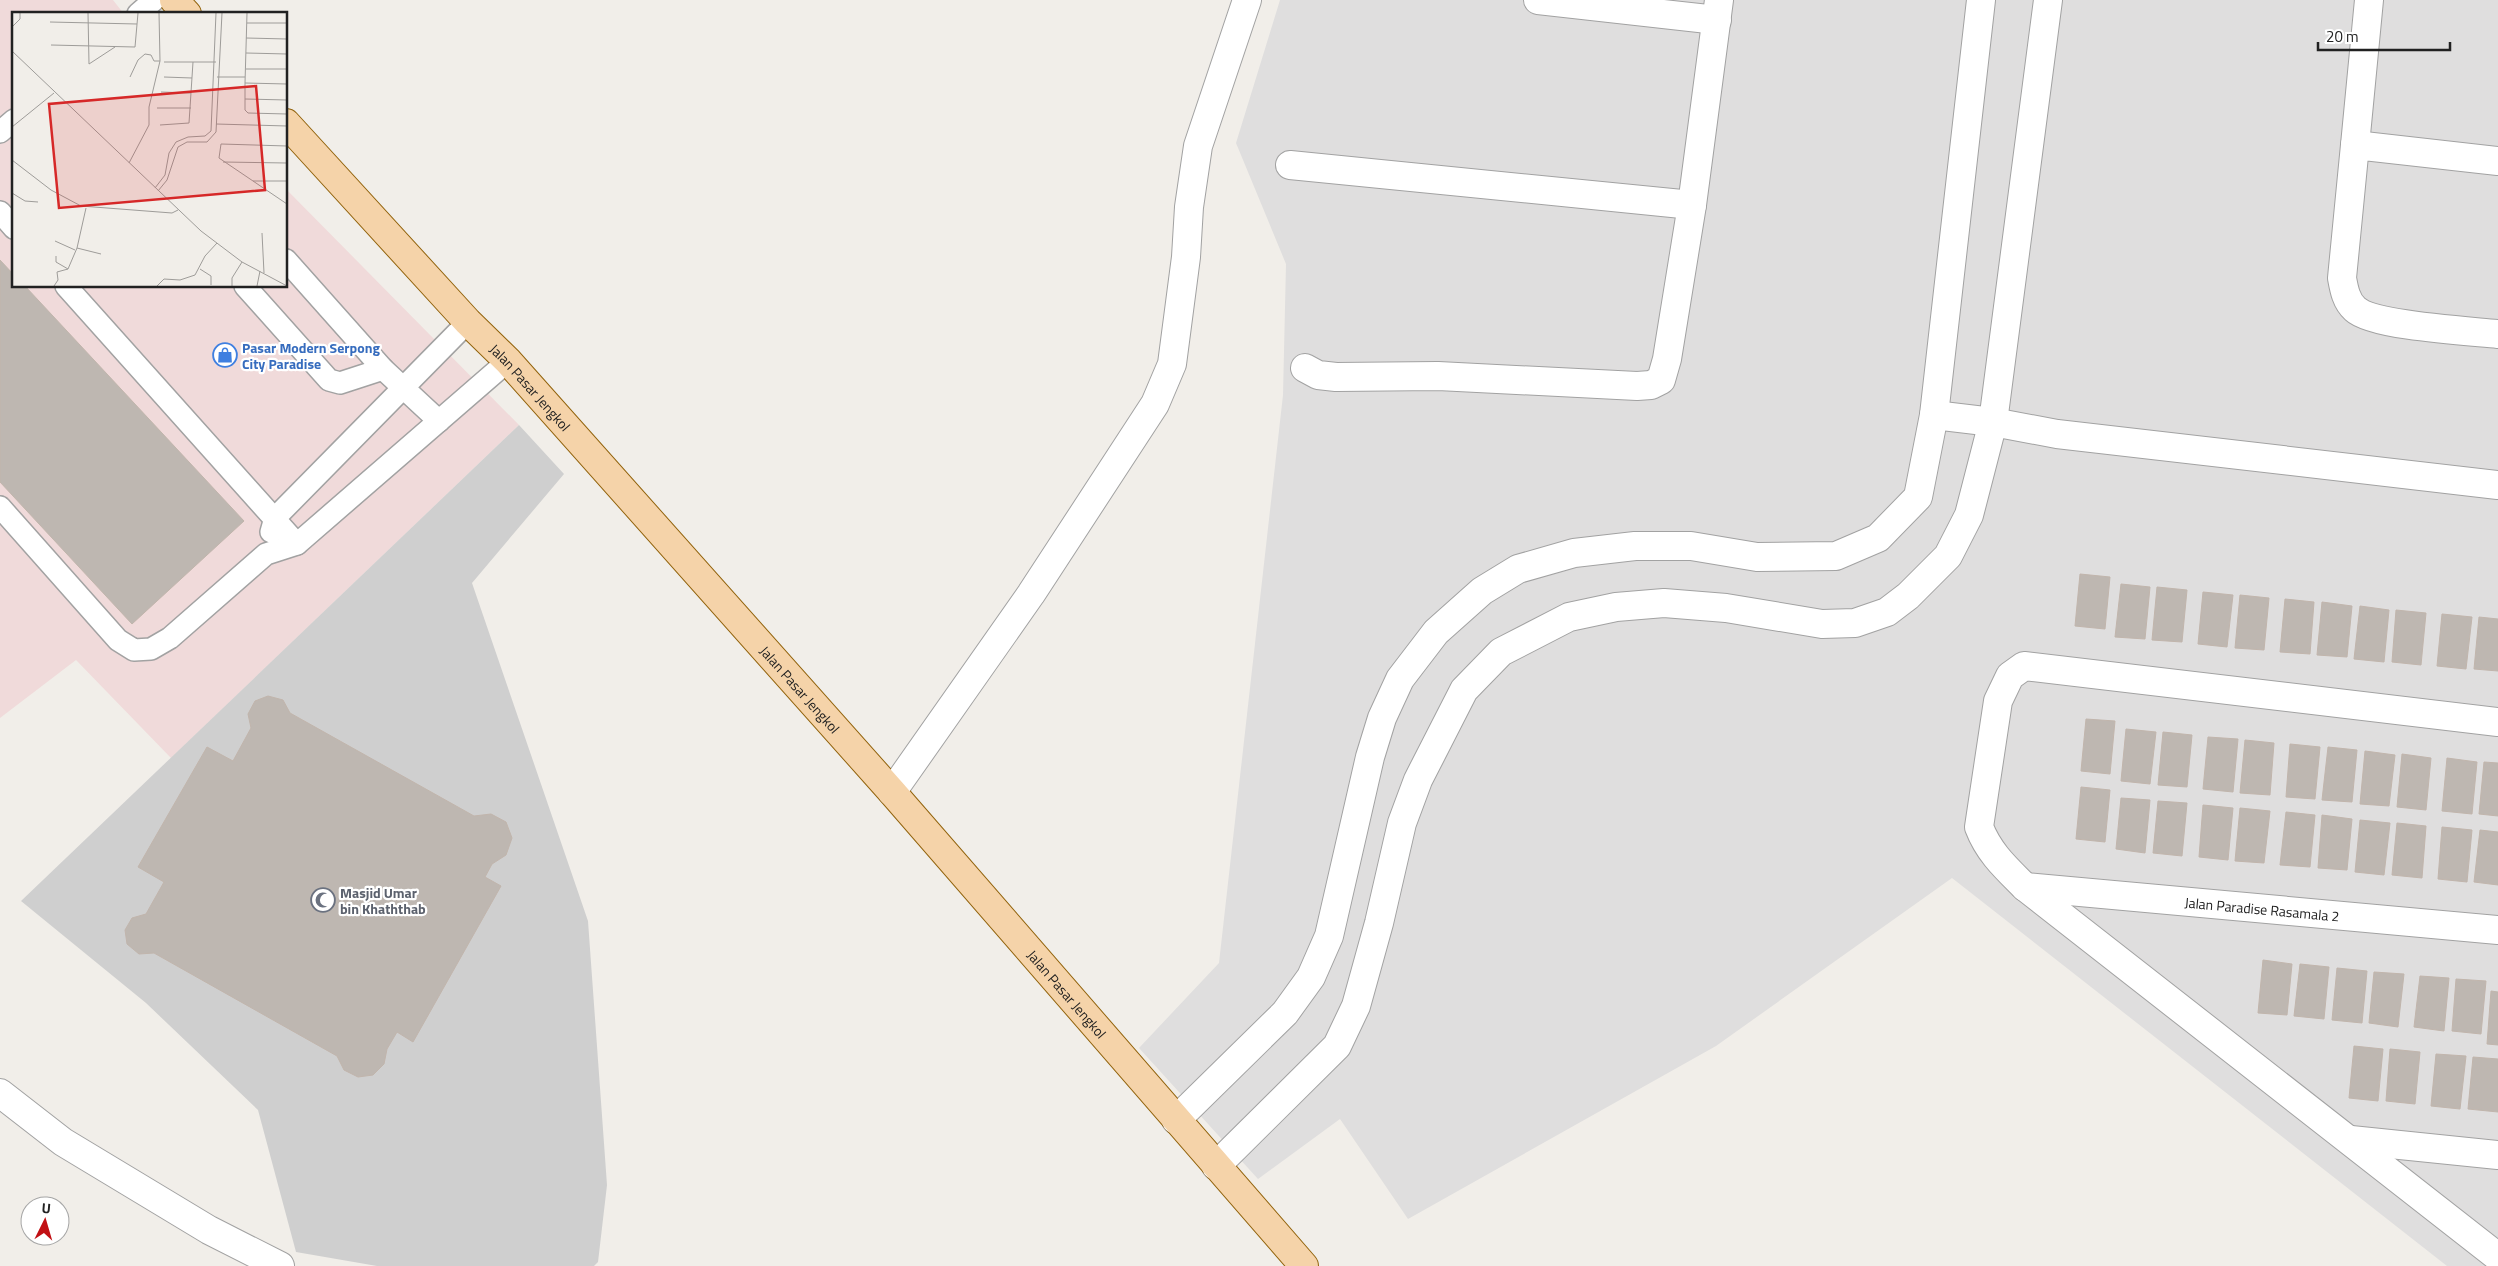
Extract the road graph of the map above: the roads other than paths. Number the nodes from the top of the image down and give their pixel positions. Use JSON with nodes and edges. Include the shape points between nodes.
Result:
{"nodes":[{"id":1,"x":154,"y":0,"type":"edge"},
{"id":2,"x":174,"y":0,"type":"edge"},
{"id":3,"x":1247,"y":0,"type":"edge"},
{"id":4,"x":1538,"y":0,"type":"edge"},
{"id":5,"x":1981,"y":0,"type":"edge"},
{"id":6,"x":2048,"y":0,"type":"edge"},
{"id":7,"x":2369,"y":0,"type":"edge"},
{"id":8,"x":1718,"y":10,"type":"edge"},
{"id":9,"x":140,"y":12,"type":"edge"},
{"id":10,"x":185,"y":12,"type":"edge"},
{"id":11,"x":12,"y":122,"type":"edge"},
{"id":12,"x":288,"y":124,"type":"edge"},
{"id":13,"x":0,"y":132,"type":"edge"},
{"id":14,"x":2355,"y":146,"type":"junction"},
{"id":15,"x":2498,"y":161,"type":"edge"},
{"id":16,"x":1290,"y":165,"type":"dead end"},
{"id":17,"x":1692,"y":205,"type":"junction"},
{"id":18,"x":0,"y":212,"type":"edge"},
{"id":19,"x":12,"y":226,"type":"edge"},
{"id":20,"x":288,"y":262,"type":"edge"},
{"id":21,"x":68,"y":288,"type":"edge"},
{"id":22,"x":247,"y":288,"type":"edge"},
{"id":23,"x":468,"y":322,"type":"junction"},
{"id":24,"x":2498,"y":334,"type":"edge"},
{"id":25,"x":508,"y":361,"type":"junction"},
{"id":26,"x":1305,"y":368,"type":"dead end"},
{"id":27,"x":383,"y":369,"type":"junction"},
{"id":28,"x":404,"y":387,"type":"junction"},
{"id":29,"x":1934,"y":415,"type":"junction"},
{"id":30,"x":439,"y":421,"type":"junction"},
{"id":31,"x":1993,"y":422,"type":"junction"},
{"id":32,"x":2498,"y":485,"type":"edge"},
{"id":33,"x":0,"y":507,"type":"edge"},
{"id":34,"x":275,"y":518,"type":"junction"},
{"id":35,"x":297,"y":544,"type":"junction"},
{"id":36,"x":266,"y":554,"type":"junction"},
{"id":37,"x":2498,"y":722,"type":"edge"},
{"id":38,"x":892,"y":792,"type":"junction"},
{"id":39,"x":2025,"y":887,"type":"junction"},
{"id":40,"x":2498,"y":930,"type":"edge"},
{"id":41,"x":0,"y":1093,"type":"edge"},
{"id":42,"x":1176,"y":1120,"type":"junction"},
{"id":43,"x":2351,"y":1140,"type":"junction"},
{"id":44,"x":2498,"y":1155,"type":"edge"},
{"id":45,"x":1216,"y":1166,"type":"junction"},
{"id":46,"x":2498,"y":1257,"type":"edge"},
{"id":47,"x":280,"y":1266,"type":"edge"},
{"id":48,"x":1304,"y":1266,"type":"edge"}],
"edges":[{"from":1,"to":9,"type":"lane"},
{"from":2,"to":10,"type":"main road"},
{"from":3,"to":38,"type":"street","via":[[1198,146],[1172,364],[1155,404],[1030,594]]},
{"from":4,"to":8,"type":"street"},
{"from":5,"to":29,"type":"street"},
{"from":6,"to":31,"type":"street"},
{"from":7,"to":14,"type":"street"},
{"from":8,"to":17,"type":"street"},
{"from":11,"to":13,"type":"lane"},
{"from":12,"to":23,"type":"main road","name":"Jalan Pasar Jengkol"},
{"from":14,"to":15,"type":"street"},
{"from":14,"to":24,"type":"street","via":[[2342,278],[2346,296],[2356,310],[2377,320]]},
{"from":16,"to":17,"type":"street"},
{"from":17,"to":26,"type":"street","via":[[1665,371],[1661,380],[1651,385],[1429,376],[1336,377],[1318,375]]},
{"from":18,"to":19,"type":"lane"},
{"from":20,"to":27,"type":"lane"},
{"from":21,"to":34,"type":"lane"},
{"from":22,"to":27,"type":"lane","via":[[329,380],[340,383]]},
{"from":23,"to":25,"type":"main road","name":"Jalan Pasar Jengkol"},
{"from":23,"to":28,"type":"lane"},
{"from":25,"to":30,"type":"lane"},
{"from":25,"to":38,"type":"main road","name":"Jalan Pasar Jengkol"},
{"from":27,"to":28,"type":"lane"},
{"from":28,"to":30,"type":"lane"},
{"from":28,"to":34,"type":"lane"},
{"from":29,"to":31,"type":"street"},
{"from":29,"to":42,"type":"street","via":[[1918,497],[1878,538],[1836,556],[1757,556],[1682,546],[1635,546],[1574,553],[1518,570],[1482,591],[1436,632],[1400,679],[1382,718],[1329,936],[1311,977],[1285,1013]]},
{"from":30,"to":35,"type":"lane"},
{"from":31,"to":32,"type":"street","via":[[2057,434]]},
{"from":31,"to":45,"type":"street","via":[[1969,515],[1948,556],[1887,612],[1855,623],[1822,624],[1726,608],[1664,603],[1616,607],[1569,617],[1501,652],[1464,690],[1418,780],[1402,823],[1356,1006],[1337,1046]]},
{"from":33,"to":36,"type":"lane","via":[[118,640],[134,650],[151,649],[170,638]]},
{"from":34,"to":35,"type":"lane"},
{"from":34,"to":36,"type":"lane"},
{"from":35,"to":36,"type":"lane"},
{"from":37,"to":39,"type":"street","via":[[2024,666],[2010,676],[1998,701],[1979,827],[1986,845],[1998,861]]},
{"from":38,"to":42,"type":"main road","name":"Jalan Pasar Jengkol"},
{"from":39,"to":40,"type":"street","name":"Jalan Paradise Rasamala 2"},
{"from":39,"to":43,"type":"street"},
{"from":41,"to":47,"type":"street","via":[[63,1142],[209,1230]]},
{"from":42,"to":45,"type":"main road","name":"Jalan Pasar Jengkol"},
{"from":43,"to":44,"type":"street"},
{"from":43,"to":46,"type":"street"},
{"from":45,"to":48,"type":"main road","name":"Jalan Pasar Jengkol"}]}
